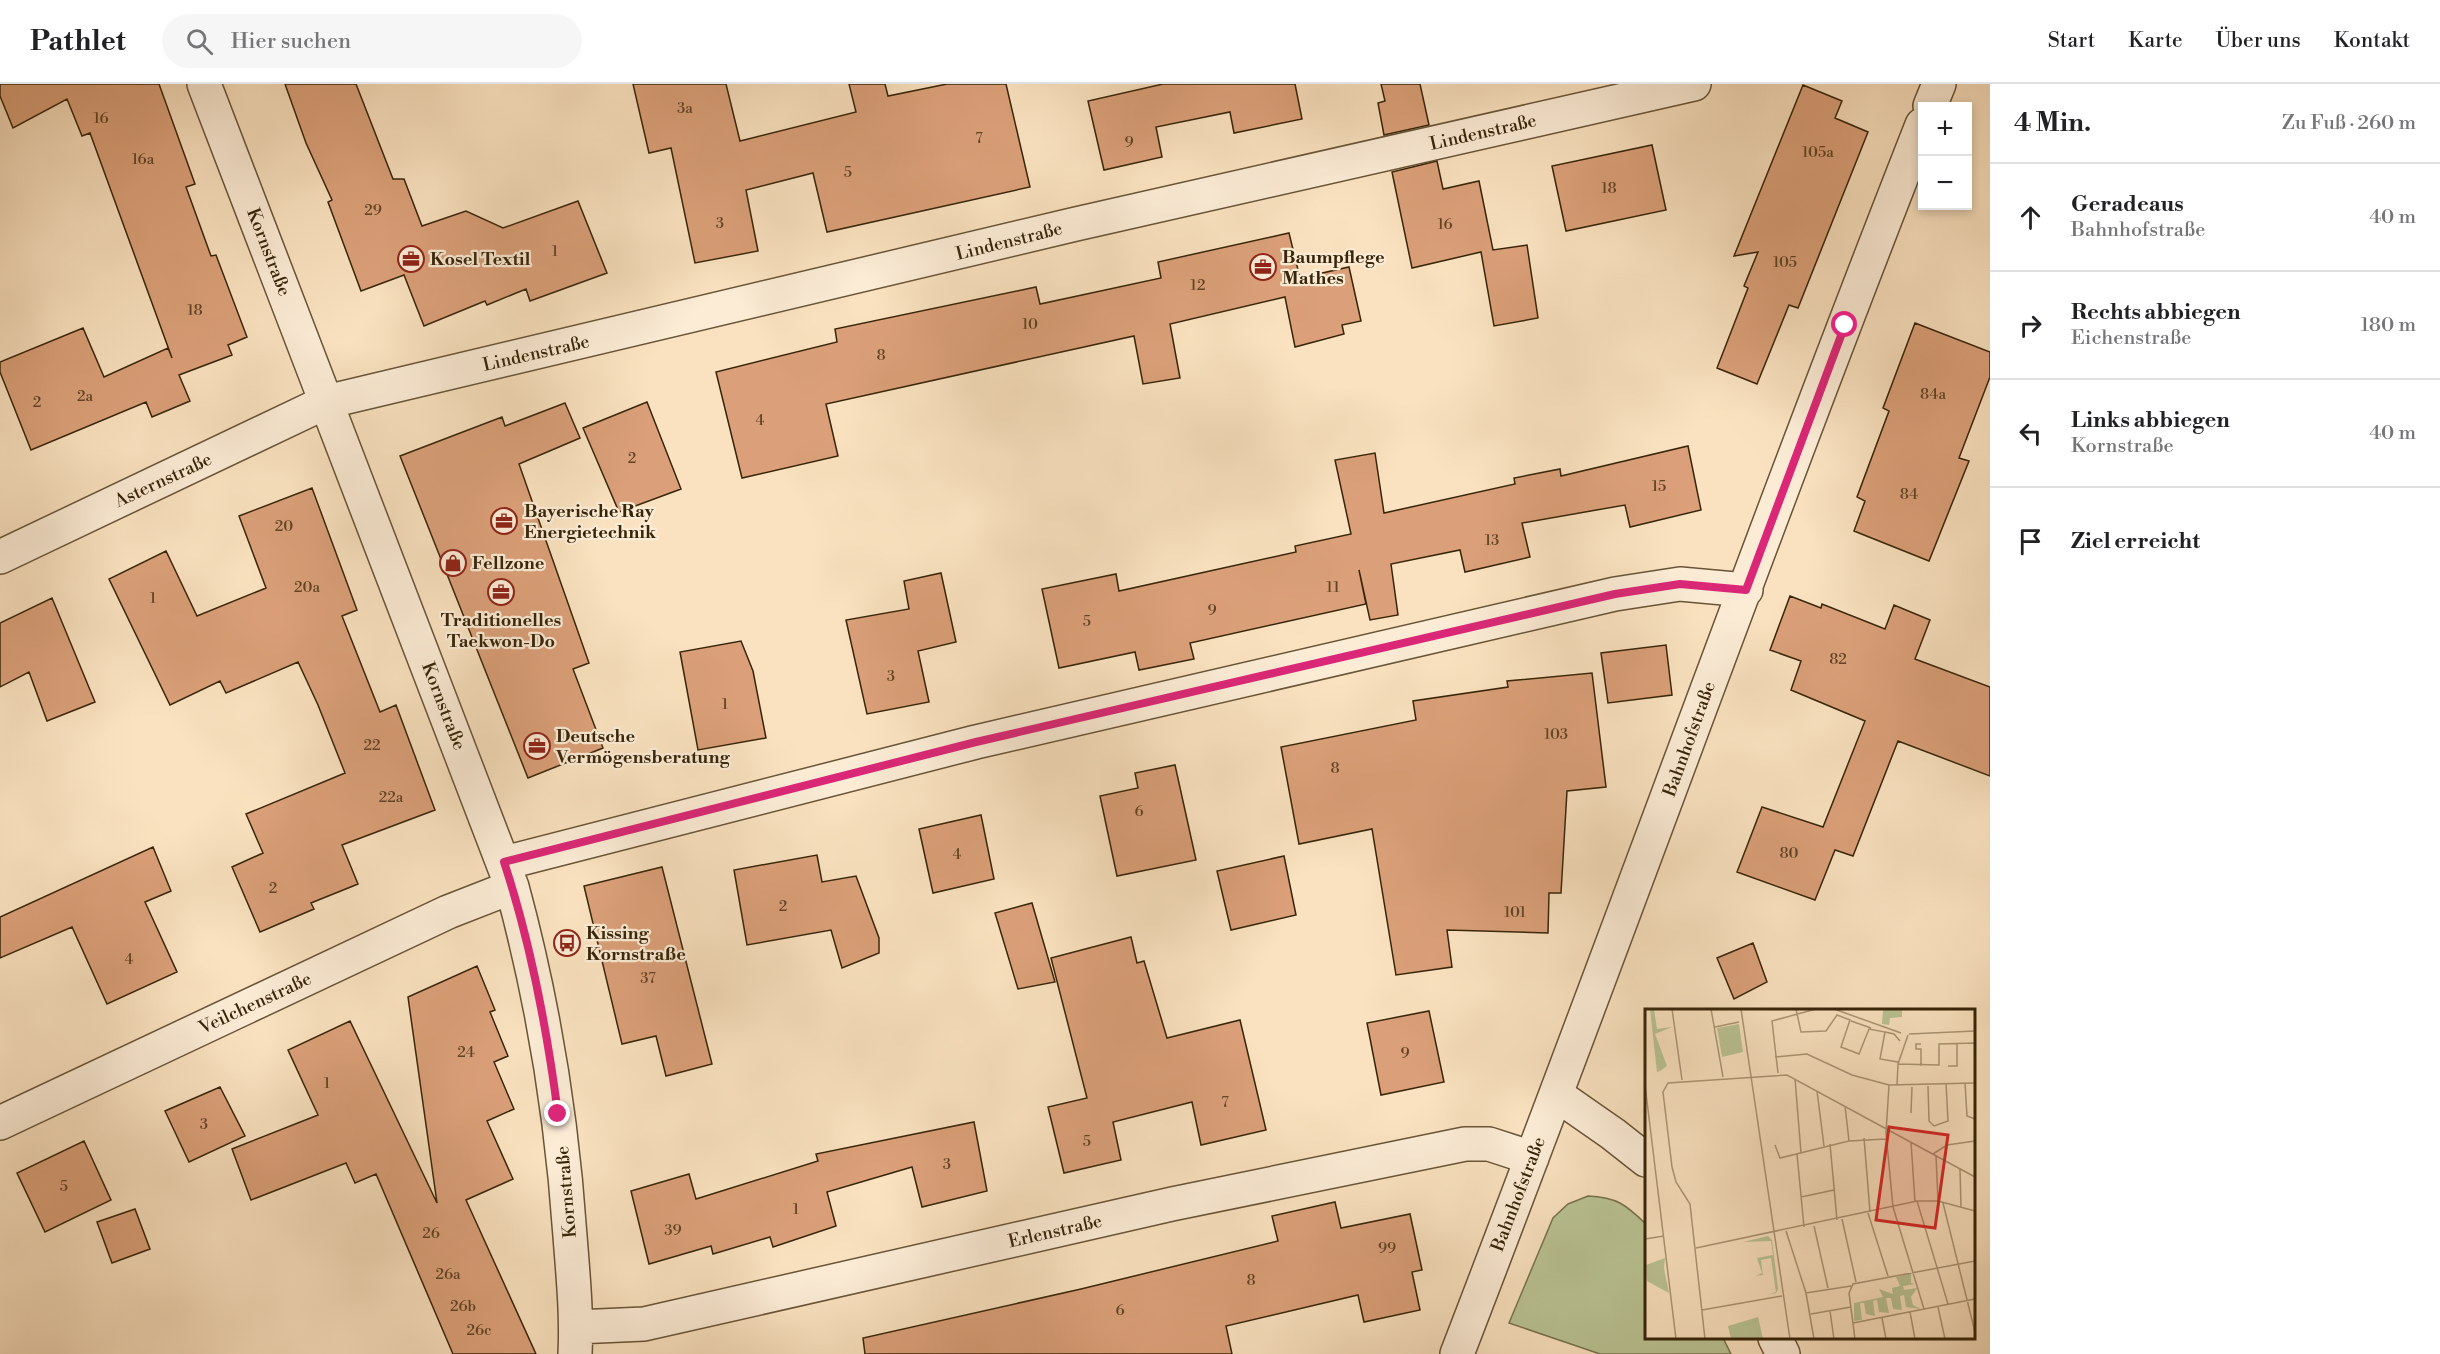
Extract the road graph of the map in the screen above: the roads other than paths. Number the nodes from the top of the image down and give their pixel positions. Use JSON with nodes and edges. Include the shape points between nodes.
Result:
{"nodes":[{"id":1,"x":204,"y":84,"type":"edge"},
{"id":2,"x":1694,"y":84,"type":"edge"},
{"id":3,"x":1939,"y":84,"type":"edge"},
{"id":4,"x":1932,"y":102,"type":"edge"},
{"id":5,"x":1918,"y":138,"type":"edge"},
{"id":6,"x":326,"y":402,"type":"junction"},
{"id":7,"x":0,"y":557,"type":"edge"},
{"id":8,"x":1746,"y":590,"type":"junction"},
{"id":9,"x":508,"y":874,"type":"junction"},
{"id":10,"x":1557,"y":1095,"type":"junction"},
{"id":11,"x":0,"y":1123,"type":"edge"},
{"id":12,"x":1532,"y":1158,"type":"junction"},
{"id":13,"x":1645,"y":1159,"type":"edge"},
{"id":14,"x":1776,"y":1339,"type":"edge"},
{"id":15,"x":576,"y":1341,"type":"edge"},
{"id":16,"x":1457,"y":1354,"type":"edge"},
{"id":17,"x":1783,"y":1354,"type":"edge"}],
"edges":[{"from":1,"to":6,"type":"street","name":"Kornstraße"},
{"from":2,"to":6,"type":"street","name":"Lindenstraße","via":[[1076,224]]},
{"from":3,"to":4,"type":"street"},
{"from":5,"to":8,"type":"street","name":"Bahnhofstraße"},
{"from":6,"to":7,"type":"street","name":"Asternstraße"},
{"from":6,"to":9,"type":"street","name":"Kornstraße"},
{"from":8,"to":9,"type":"street","name":"Veilchenstraße","via":[[1680,584],[1615,594],[976,742]]},
{"from":8,"to":10,"type":"street","name":"Bahnhofstraße"},
{"from":9,"to":11,"type":"street","name":"Veilchenstraße","via":[[448,912]]},
{"from":9,"to":15,"type":"street","name":"Kornstraße","via":[[532,959],[550,1057],[566,1176]]},
{"from":10,"to":12,"type":"street","name":"Bahnhofstraße"},
{"from":10,"to":13,"type":"street"},
{"from":12,"to":15,"type":"street","name":"Erlenstraße","via":[[1489,1144],[1465,1144],[1172,1204]]},
{"from":12,"to":16,"type":"street","name":"Bahnhofstraße"},
{"from":14,"to":17,"type":"street"}]}
